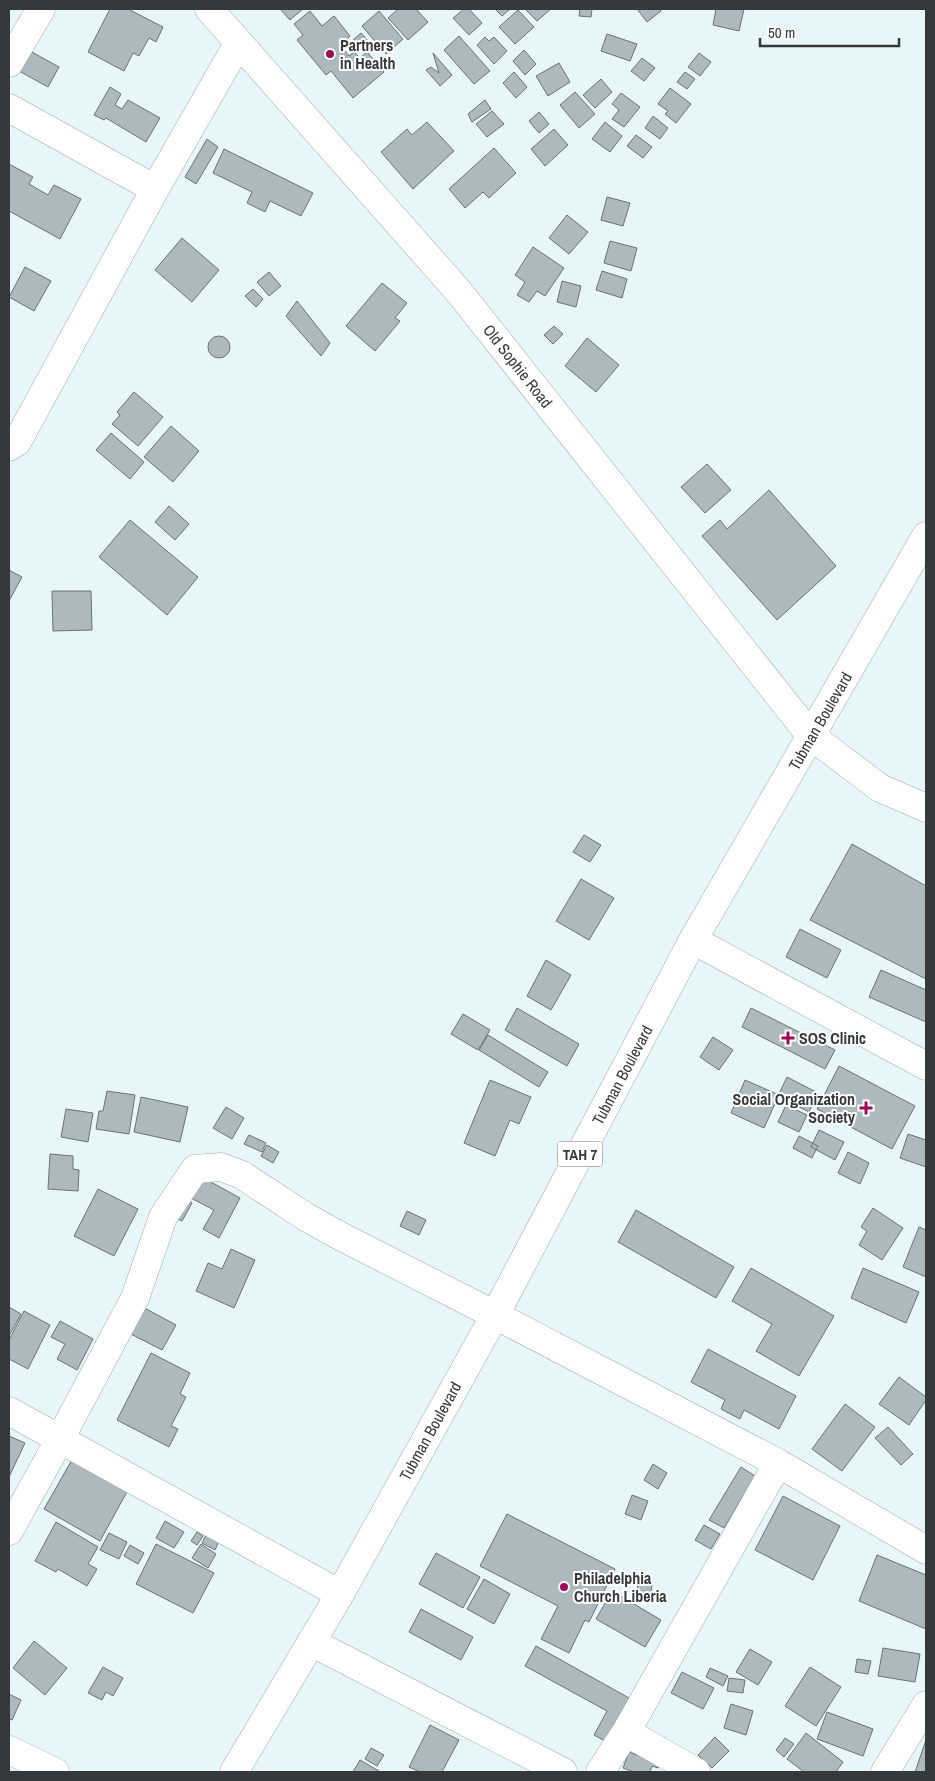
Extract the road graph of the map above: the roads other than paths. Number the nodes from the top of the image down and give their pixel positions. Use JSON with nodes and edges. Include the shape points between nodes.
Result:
{"nodes":[{"id":1,"x":41,"y":9,"type":"edge"},
{"id":2,"x":208,"y":9,"type":"edge"},
{"id":3,"x":238,"y":44,"type":"junction"},
{"id":4,"x":9,"y":63,"type":"edge"},
{"id":5,"x":9,"y":108,"type":"edge"},
{"id":6,"x":155,"y":189,"type":"junction"},
{"id":7,"x":9,"y":446,"type":"edge"},
{"id":8,"x":926,"y":536,"type":"edge"},
{"id":9,"x":811,"y":736,"type":"junction"},
{"id":10,"x":926,"y":808,"type":"edge"},
{"id":11,"x":693,"y":940,"type":"junction"},
{"id":12,"x":926,"y":1066,"type":"edge"},
{"id":13,"x":496,"y":1315,"type":"junction"},
{"id":14,"x":9,"y":1411,"type":"edge"},
{"id":15,"x":60,"y":1439,"type":"junction"},
{"id":16,"x":778,"y":1463,"type":"junction"},
{"id":17,"x":9,"y":1531,"type":"edge"},
{"id":18,"x":926,"y":1550,"type":"edge"},
{"id":19,"x":340,"y":1594,"type":"junction"},
{"id":20,"x":311,"y":1642,"type":"junction"},
{"id":21,"x":926,"y":1705,"type":"edge"},
{"id":22,"x":626,"y":1732,"type":"junction"},
{"id":23,"x":9,"y":1750,"type":"edge"},
{"id":24,"x":55,"y":1772,"type":"edge"},
{"id":25,"x":234,"y":1772,"type":"edge"},
{"id":26,"x":563,"y":1772,"type":"edge"},
{"id":27,"x":600,"y":1772,"type":"edge"},
{"id":28,"x":696,"y":1772,"type":"edge"},
{"id":29,"x":886,"y":1772,"type":"edge"}],
"edges":[{"from":1,"to":4,"type":"main road"},
{"from":2,"to":3,"type":"main road","name":"Old Sophie Road"},
{"from":3,"to":6,"type":"main road"},
{"from":3,"to":9,"type":"main road","name":"Old Sophie Road","via":[[460,292]]},
{"from":5,"to":6,"type":"main road"},
{"from":6,"to":7,"type":"main road","via":[[17,442]]},
{"from":8,"to":9,"type":"main road","name":"Tubman Boulevard","number":"TAH 7"},
{"from":9,"to":10,"type":"main road","name":"Old Sophie Road","via":[[880,788]]},
{"from":9,"to":11,"type":"main road","name":"Tubman Boulevard","number":"TAH 7"},
{"from":11,"to":12,"type":"main road"},
{"from":11,"to":13,"type":"main road","name":"Tubman Boulevard","number":"TAH 7"},
{"from":13,"to":15,"type":"main road","via":[[342,1237],[242,1175],[221,1167],[195,1168],[164,1217],[135,1298]]},
{"from":13,"to":16,"type":"main road"},
{"from":13,"to":19,"type":"main road","name":"Tubman Boulevard","number":"TAH 7"},
{"from":14,"to":15,"type":"main road"},
{"from":15,"to":17,"type":"main road"},
{"from":15,"to":19,"type":"main road"},
{"from":16,"to":18,"type":"main road"},
{"from":16,"to":22,"type":"main road"},
{"from":19,"to":20,"type":"main road","name":"Tubman Boulevard","number":"TAH 7"},
{"from":20,"to":25,"type":"main road","name":"Tubman Boulevard","number":"TAH 7"},
{"from":20,"to":26,"type":"main road"},
{"from":21,"to":29,"type":"main road"},
{"from":22,"to":27,"type":"main road"},
{"from":22,"to":28,"type":"main road"},
{"from":23,"to":24,"type":"main road"}]}
